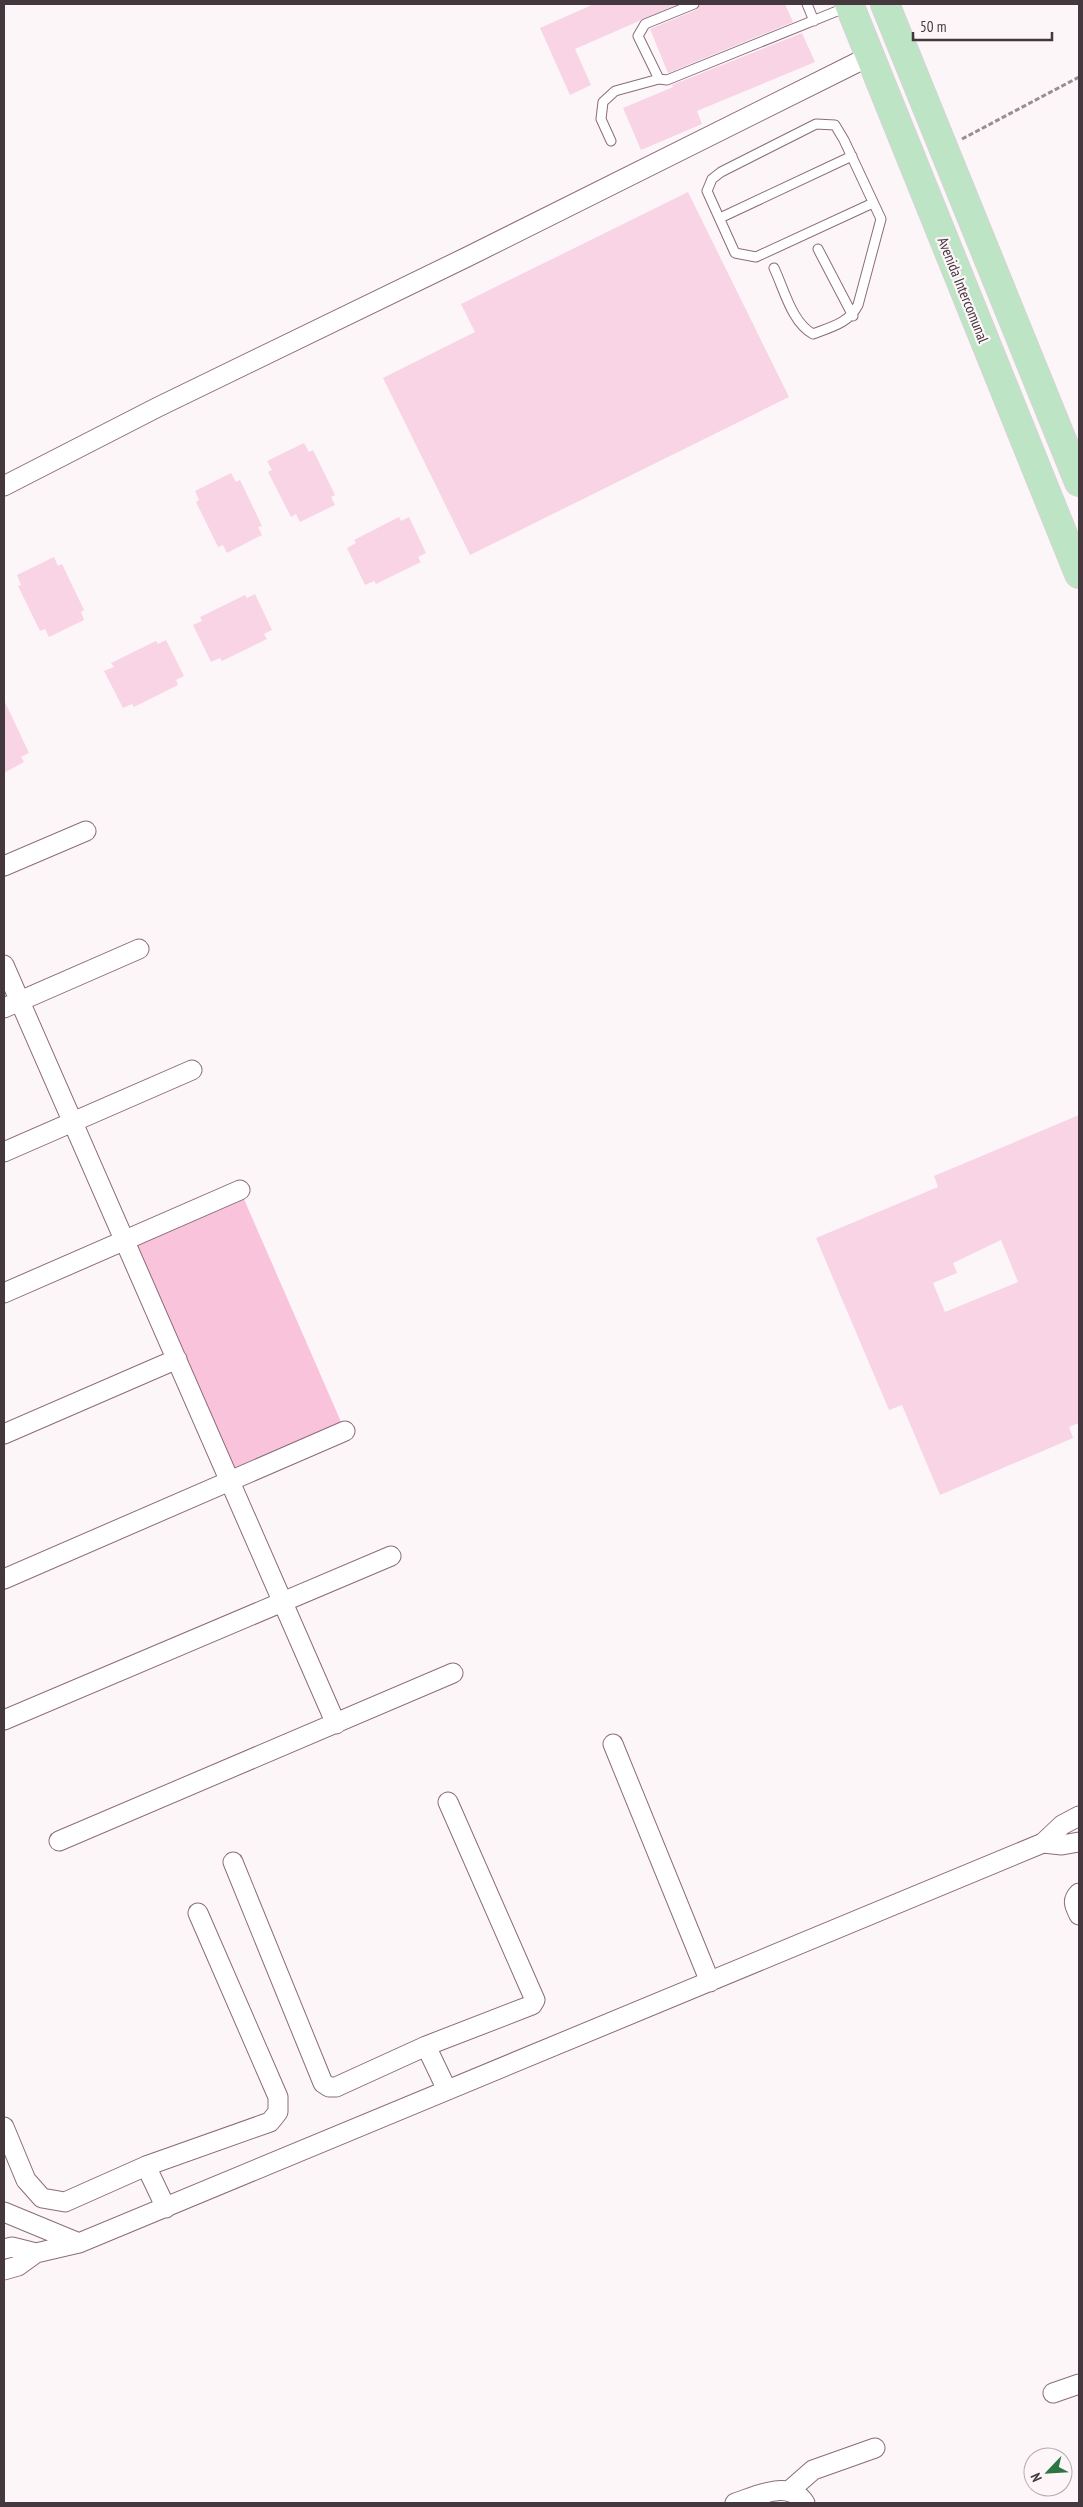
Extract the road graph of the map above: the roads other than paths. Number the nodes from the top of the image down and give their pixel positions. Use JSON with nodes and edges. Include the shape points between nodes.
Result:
{"nodes":[{"id":1,"x":694,"y":4,"type":"edge"},
{"id":2,"x":807,"y":4,"type":"edge"},
{"id":3,"x":885,"y":4,"type":"edge"},
{"id":4,"x":849,"y":5,"type":"edge"},
{"id":5,"x":814,"y":22,"type":"junction"},
{"id":6,"x":870,"y":56,"type":"junction"},
{"id":7,"x":659,"y":79,"type":"junction"},
{"id":8,"x":611,"y":141,"type":"dead end"},
{"id":9,"x":852,"y":156,"type":"junction"},
{"id":10,"x":873,"y":203,"type":"junction"},
{"id":11,"x":720,"y":218,"type":"junction"},
{"id":12,"x":818,"y":249,"type":"dead end"},
{"id":13,"x":774,"y":268,"type":"dead end"},
{"id":14,"x":853,"y":316,"type":"junction"},
{"id":15,"x":1079,"y":482,"type":"edge"},
{"id":16,"x":4,"y":486,"type":"edge"},
{"id":17,"x":1079,"y":574,"type":"edge"},
{"id":18,"x":86,"y":830,"type":"dead end"},
{"id":19,"x":4,"y":866,"type":"edge"},
{"id":20,"x":139,"y":949,"type":"dead end"},
{"id":21,"x":4,"y":965,"type":"edge"},
{"id":22,"x":12,"y":1005,"type":"edge"},
{"id":23,"x":192,"y":1070,"type":"dead end"},
{"id":24,"x":74,"y":1122,"type":"junction"},
{"id":25,"x":4,"y":1152,"type":"edge"},
{"id":26,"x":240,"y":1190,"type":"dead end"},
{"id":27,"x":125,"y":1241,"type":"junction"},
{"id":28,"x":4,"y":1293,"type":"edge"},
{"id":29,"x":177,"y":1359,"type":"junction"},
{"id":30,"x":345,"y":1431,"type":"dead end"},
{"id":31,"x":4,"y":1434,"type":"edge"},
{"id":32,"x":230,"y":1482,"type":"junction"},
{"id":33,"x":391,"y":1556,"type":"dead end"},
{"id":34,"x":4,"y":1579,"type":"edge"},
{"id":35,"x":283,"y":1602,"type":"junction"},
{"id":36,"x":453,"y":1673,"type":"dead end"},
{"id":37,"x":4,"y":1720,"type":"edge"},
{"id":38,"x":336,"y":1724,"type":"junction"},
{"id":39,"x":613,"y":1744,"type":"dead end"},
{"id":40,"x":448,"y":1802,"type":"dead end"},
{"id":41,"x":1079,"y":1816,"type":"edge"},
{"id":42,"x":59,"y":1841,"type":"dead end"},
{"id":43,"x":1079,"y":1842,"type":"edge"},
{"id":44,"x":1043,"y":1843,"type":"junction"},
{"id":45,"x":233,"y":1862,"type":"dead end"},
{"id":46,"x":1079,"y":1893,"type":"edge"},
{"id":47,"x":198,"y":1913,"type":"dead end"},
{"id":48,"x":1079,"y":1915,"type":"edge"},
{"id":49,"x":710,"y":1982,"type":"junction"},
{"id":50,"x":426,"y":2046,"type":"junction"},
{"id":51,"x":446,"y":2090,"type":"junction"},
{"id":52,"x":4,"y":2127,"type":"edge"},
{"id":53,"x":146,"y":2166,"type":"junction"},
{"id":54,"x":166,"y":2208,"type":"junction"},
{"id":55,"x":4,"y":2212,"type":"edge"},
{"id":56,"x":80,"y":2243,"type":"junction"},
{"id":57,"x":4,"y":2249,"type":"edge"},
{"id":58,"x":36,"y":2253,"type":"junction"},
{"id":59,"x":4,"y":2270,"type":"edge"},
{"id":60,"x":1079,"y":2384,"type":"edge"},
{"id":61,"x":1053,"y":2393,"type":"dead end"},
{"id":62,"x":875,"y":2448,"type":"dead end"},
{"id":63,"x":789,"y":2491,"type":"junction"},
{"id":64,"x":735,"y":2503,"type":"edge"},
{"id":65,"x":805,"y":2503,"type":"edge"}],
"edges":[{"from":1,"to":7,"type":"lane","via":[[645,24],[640,30],[638,36]]},
{"from":2,"to":5,"type":"lane"},
{"from":3,"to":15,"type":"main road"},
{"from":4,"to":5,"type":"lane"},
{"from":4,"to":6,"type":"main road","name":"Avenida Intercomunal"},
{"from":5,"to":7,"type":"lane","via":[[667,80]]},
{"from":6,"to":16,"type":"street"},
{"from":6,"to":17,"type":"main road","name":"Avenida Intercomunal"},
{"from":7,"to":8,"type":"lane","via":[[615,91],[603,102],[601,118]]},
{"from":9,"to":10,"type":"lane"},
{"from":9,"to":11,"type":"lane"},
{"from":9,"to":11,"type":"lane","via":[[835,125],[816,124],[712,179],[707,191]]},
{"from":10,"to":11,"type":"lane","via":[[756,257],[735,253]]},
{"from":10,"to":14,"type":"lane","via":[[881,219]]},
{"from":12,"to":14,"type":"lane"},
{"from":13,"to":14,"type":"lane","via":[[804,329],[813,334]]},
{"from":18,"to":19,"type":"street"},
{"from":20,"to":22,"type":"street"},
{"from":21,"to":22,"type":"street"},
{"from":22,"to":24,"type":"street"},
{"from":23,"to":24,"type":"street"},
{"from":24,"to":25,"type":"street"},
{"from":24,"to":27,"type":"street"},
{"from":26,"to":27,"type":"street"},
{"from":27,"to":28,"type":"street"},
{"from":27,"to":29,"type":"street"},
{"from":29,"to":31,"type":"street"},
{"from":29,"to":32,"type":"street"},
{"from":30,"to":32,"type":"street"},
{"from":32,"to":34,"type":"street"},
{"from":32,"to":35,"type":"street"},
{"from":33,"to":35,"type":"street"},
{"from":35,"to":37,"type":"street"},
{"from":35,"to":38,"type":"street"},
{"from":36,"to":38,"type":"street"},
{"from":38,"to":42,"type":"street"},
{"from":39,"to":49,"type":"street"},
{"from":40,"to":50,"type":"street","via":[[535,2000],[532,2005]]},
{"from":41,"to":44,"type":"street","via":[[1062,1824]]},
{"from":43,"to":44,"type":"street","via":[[1062,1845]]},
{"from":44,"to":49,"type":"street"},
{"from":45,"to":50,"type":"street","via":[[328,2088]]},
{"from":46,"to":48,"type":"street","via":[[1074,1898]]},
{"from":47,"to":53,"type":"street","via":[[278,2097],[278,2112],[270,2122]]},
{"from":49,"to":51,"type":"street"},
{"from":50,"to":51,"type":"street"},
{"from":51,"to":54,"type":"street"},
{"from":52,"to":53,"type":"street","via":[[26,2180],[42,2198],[64,2202]]},
{"from":53,"to":54,"type":"street"},
{"from":54,"to":56,"type":"street"},
{"from":55,"to":56,"type":"street"},
{"from":56,"to":58,"type":"street"},
{"from":57,"to":58,"type":"street","via":[[12,2247]]},
{"from":58,"to":59,"type":"street","via":[[18,2266]]},
{"from":60,"to":61,"type":"street"},
{"from":62,"to":63,"type":"street","via":[[812,2470]]},
{"from":63,"to":64,"type":"street","via":[[766,2493]]},
{"from":63,"to":65,"type":"street","via":[[800,2496]]}]}
